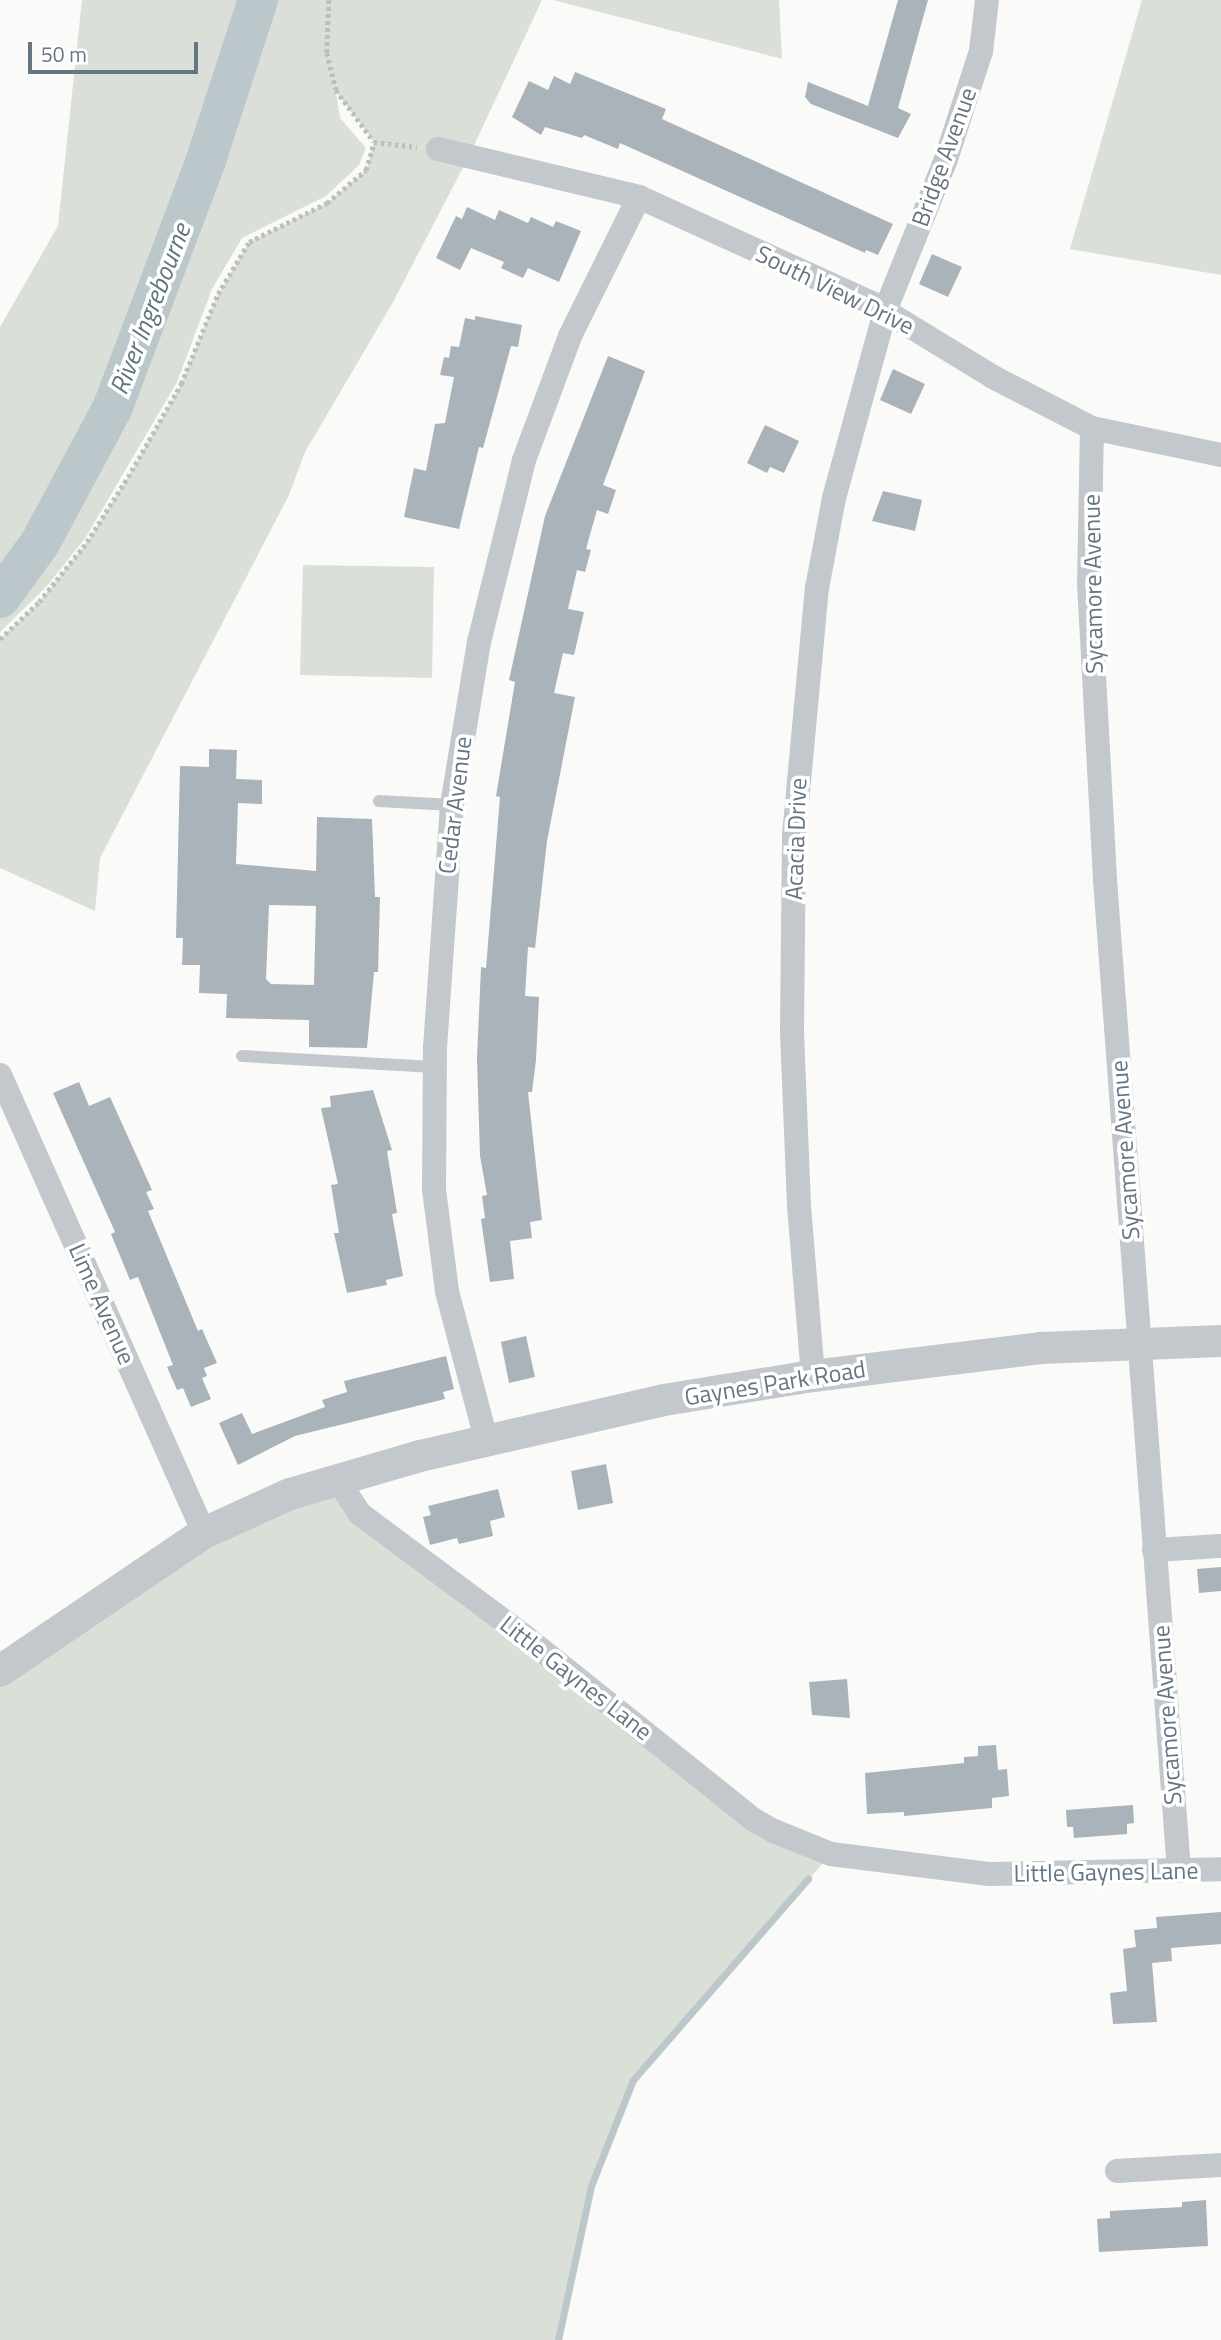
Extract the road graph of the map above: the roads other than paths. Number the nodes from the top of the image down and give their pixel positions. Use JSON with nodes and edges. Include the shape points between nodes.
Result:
{"nodes":[{"id":1,"x":987,"y":0,"type":"edge"},
{"id":2,"x":438,"y":149,"type":"road end"},
{"id":3,"x":639,"y":197,"type":"junction"},
{"id":4,"x":885,"y":311,"type":"junction"},
{"id":5,"x":1092,"y":428,"type":"junction"},
{"id":6,"x":1221,"y":455,"type":"edge"},
{"id":7,"x":379,"y":801,"type":"dead end"},
{"id":8,"x":452,"y":805,"type":"junction"},
{"id":9,"x":242,"y":1056,"type":"dead end"},
{"id":10,"x":434,"y":1067,"type":"junction"},
{"id":11,"x":0,"y":1075,"type":"edge"},
{"id":12,"x":1221,"y":1340,"type":"edge"},
{"id":13,"x":1139,"y":1343,"type":"junction"},
{"id":14,"x":813,"y":1376,"type":"junction"},
{"id":15,"x":486,"y":1439,"type":"junction"},
{"id":16,"x":337,"y":1479,"type":"junction"},
{"id":17,"x":204,"y":1533,"type":"junction"},
{"id":18,"x":1221,"y":1546,"type":"edge"},
{"id":19,"x":1154,"y":1550,"type":"junction"},
{"id":20,"x":0,"y":1671,"type":"edge"},
{"id":21,"x":1221,"y":1869,"type":"edge"},
{"id":22,"x":1180,"y":1871,"type":"junction"},
{"id":23,"x":1221,"y":2165,"type":"edge"},
{"id":24,"x":1117,"y":2171,"type":"dead end"}],
"edges":[{"from":1,"to":4,"type":"street","name":"Bridge Avenue","via":[[981,51],[946,159]]},
{"from":2,"to":3,"type":"street","name":"South View Drive"},
{"from":3,"to":4,"type":"street","name":"South View Drive"},
{"from":3,"to":8,"type":"street","name":"Cedar Avenue","via":[[570,336],[524,460],[479,642]]},
{"from":4,"to":5,"type":"street","name":"South View Drive","via":[[993,377]]},
{"from":4,"to":14,"type":"street","name":"Acacia Drive","via":[[834,498],[820,575],[796,809],[792,1029],[799,1206]]},
{"from":5,"to":6,"type":"street","name":"South View Drive"},
{"from":5,"to":13,"type":"street","name":"Sycamore Avenue","via":[[1089,583]]},
{"from":7,"to":8,"type":"lane"},
{"from":8,"to":10,"type":"street","name":"Cedar Avenue"},
{"from":9,"to":10,"type":"lane"},
{"from":10,"to":15,"type":"street","name":"Cedar Avenue","via":[[434,1189],[447,1291]]},
{"from":11,"to":17,"type":"street","name":"Lime Avenue"},
{"from":12,"to":13,"type":"street","name":"Gaynes Park Road"},
{"from":13,"to":14,"type":"street","name":"Gaynes Park Road","via":[[1040,1348]]},
{"from":13,"to":19,"type":"street","name":"Sycamore Avenue"},
{"from":14,"to":15,"type":"street","name":"Gaynes Park Road","via":[[664,1400]]},
{"from":15,"to":16,"type":"street","name":"Gaynes Park Road"},
{"from":16,"to":17,"type":"street","via":[[257,1507]]},
{"from":16,"to":22,"type":"street","name":"Little Gaynes Lane","via":[[360,1514],[774,1831],[831,1854],[914,1867],[990,1874]]},
{"from":17,"to":20,"type":"street"},
{"from":18,"to":19,"type":"street"},
{"from":19,"to":22,"type":"street","name":"Sycamore Avenue"},
{"from":21,"to":22,"type":"street","name":"Little Gaynes Lane"},
{"from":23,"to":24,"type":"street"}]}
